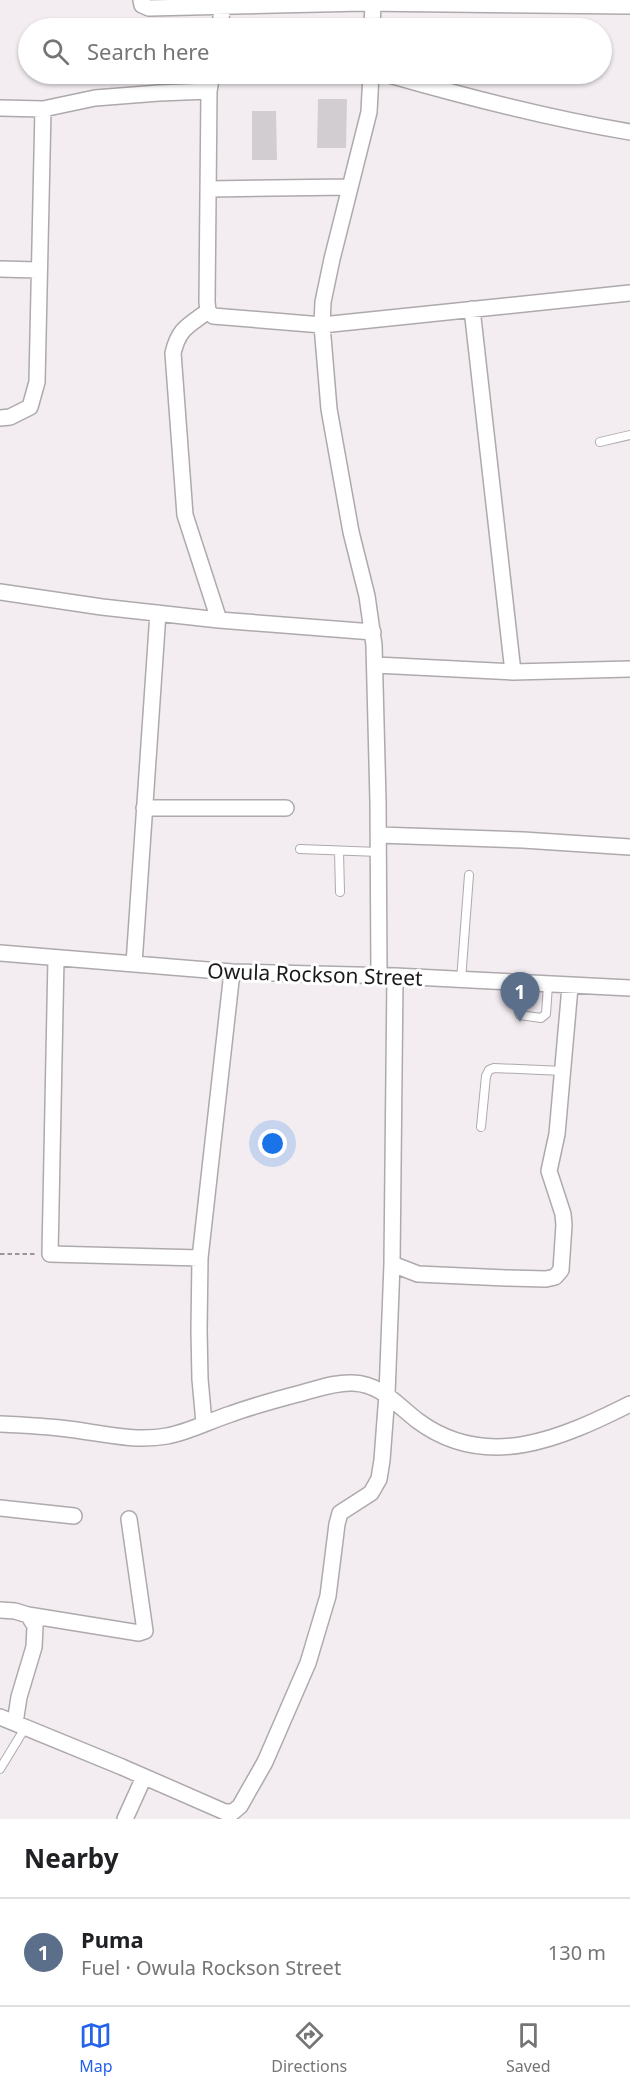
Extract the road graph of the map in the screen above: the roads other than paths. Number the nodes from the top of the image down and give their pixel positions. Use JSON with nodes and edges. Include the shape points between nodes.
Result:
{"nodes":[{"id":1,"x":141,"y":0,"type":"edge"},
{"id":2,"x":367,"y":2,"type":"edge"},
{"id":3,"x":630,"y":6,"type":"edge"},
{"id":4,"x":223,"y":7,"type":"junction"},
{"id":5,"x":221,"y":18,"type":"edge"},
{"id":6,"x":370,"y":18,"type":"edge"},
{"id":7,"x":210,"y":84,"type":"edge"},
{"id":8,"x":371,"y":84,"type":"edge"},
{"id":9,"x":422,"y":84,"type":"edge"},
{"id":10,"x":209,"y":91,"type":"junction"},
{"id":11,"x":0,"y":108,"type":"edge"},
{"id":12,"x":43,"y":109,"type":"junction"},
{"id":13,"x":630,"y":132,"type":"edge"},
{"id":14,"x":349,"y":187,"type":"junction"},
{"id":15,"x":209,"y":189,"type":"junction"},
{"id":16,"x":0,"y":268,"type":"edge"},
{"id":17,"x":38,"y":270,"type":"junction"},
{"id":18,"x":630,"y":293,"type":"edge"},
{"id":19,"x":472,"y":309,"type":"junction"},
{"id":20,"x":208,"y":311,"type":"junction"},
{"id":21,"x":322,"y":325,"type":"junction"},
{"id":22,"x":0,"y":418,"type":"edge"},
{"id":23,"x":630,"y":435,"type":"edge"},
{"id":24,"x":600,"y":442,"type":"dead end"},
{"id":25,"x":0,"y":592,"type":"edge"},
{"id":26,"x":158,"y":613,"type":"junction"},
{"id":27,"x":219,"y":620,"type":"junction"},
{"id":28,"x":373,"y":632,"type":"junction"},
{"id":29,"x":376,"y":664,"type":"junction"},
{"id":30,"x":630,"y":669,"type":"edge"},
{"id":31,"x":513,"y":672,"type":"junction"},
{"id":32,"x":144,"y":808,"type":"junction"},
{"id":33,"x":286,"y":808,"type":"dead end"},
{"id":34,"x":378,"y":835,"type":"junction"},
{"id":35,"x":630,"y":847,"type":"edge"},
{"id":36,"x":300,"y":849,"type":"dead end"},
{"id":37,"x":339,"y":850,"type":"junction"},
{"id":38,"x":378,"y":852,"type":"junction"},
{"id":39,"x":469,"y":875,"type":"dead end"},
{"id":40,"x":340,"y":892,"type":"dead end"},
{"id":41,"x":0,"y":953,"type":"edge"},
{"id":42,"x":56,"y":958,"type":"junction"},
{"id":43,"x":134,"y":964,"type":"junction"},
{"id":44,"x":232,"y":972,"type":"junction"},
{"id":45,"x":379,"y":976,"type":"junction"},
{"id":46,"x":395,"y":976,"type":"junction"},
{"id":47,"x":461,"y":980,"type":"junction"},
{"id":48,"x":519,"y":984,"type":"junction"},
{"id":49,"x":548,"y":985,"type":"junction"},
{"id":50,"x":570,"y":987,"type":"junction"},
{"id":51,"x":630,"y":988,"type":"edge"},
{"id":52,"x":562,"y":1071,"type":"junction"},
{"id":53,"x":482,"y":1127,"type":"dead end"},
{"id":54,"x":200,"y":1258,"type":"junction"},
{"id":55,"x":392,"y":1264,"type":"junction"},
{"id":56,"x":387,"y":1395,"type":"junction"},
{"id":57,"x":630,"y":1404,"type":"edge"},
{"id":58,"x":204,"y":1423,"type":"junction"},
{"id":59,"x":0,"y":1424,"type":"edge"},
{"id":60,"x":0,"y":1508,"type":"edge"},
{"id":61,"x":74,"y":1516,"type":"dead end"},
{"id":62,"x":129,"y":1519,"type":"dead end"},
{"id":63,"x":0,"y":1610,"type":"edge"},
{"id":64,"x":28,"y":1615,"type":"junction"},
{"id":65,"x":0,"y":1718,"type":"edge"},
{"id":66,"x":20,"y":1726,"type":"junction"},
{"id":67,"x":0,"y":1769,"type":"edge"},
{"id":68,"x":144,"y":1777,"type":"junction"},
{"id":69,"x":124,"y":1819,"type":"edge"}],
"edges":[{"from":1,"to":4,"type":"street","via":[[141,5],[149,8]]},
{"from":2,"to":3,"type":"street"},
{"from":2,"to":4,"type":"street"},
{"from":2,"to":6,"type":"street"},
{"from":4,"to":5,"type":"street"},
{"from":7,"to":10,"type":"street"},
{"from":8,"to":14,"type":"street","via":[[362,146]]},
{"from":9,"to":13,"type":"street","via":[[516,110]]},
{"from":10,"to":12,"type":"street","via":[[95,98]]},
{"from":10,"to":15,"type":"street"},
{"from":11,"to":12,"type":"street"},
{"from":12,"to":17,"type":"street"},
{"from":14,"to":15,"type":"street"},
{"from":14,"to":21,"type":"street","via":[[325,292]]},
{"from":15,"to":20,"type":"street"},
{"from":16,"to":17,"type":"street"},
{"from":17,"to":22,"type":"street","via":[[37,382],[30,407]]},
{"from":18,"to":19,"type":"street"},
{"from":19,"to":21,"type":"street"},
{"from":19,"to":31,"type":"street"},
{"from":20,"to":21,"type":"street","via":[[213,316]]},
{"from":20,"to":27,"type":"street","via":[[176,338],[173,353],[185,515]]},
{"from":21,"to":28,"type":"street","via":[[328,409]]},
{"from":23,"to":24,"type":"lane"},
{"from":25,"to":26,"type":"street"},
{"from":26,"to":27,"type":"street"},
{"from":26,"to":32,"type":"street"},
{"from":27,"to":28,"type":"street"},
{"from":28,"to":29,"type":"street"},
{"from":29,"to":31,"type":"street"},
{"from":29,"to":34,"type":"street"},
{"from":30,"to":31,"type":"street"},
{"from":32,"to":33,"type":"street"},
{"from":32,"to":43,"type":"street"},
{"from":34,"to":35,"type":"street"},
{"from":34,"to":38,"type":"street"},
{"from":36,"to":37,"type":"lane"},
{"from":37,"to":38,"type":"lane"},
{"from":37,"to":40,"type":"lane"},
{"from":38,"to":45,"type":"street"},
{"from":39,"to":47,"type":"lane"},
{"from":41,"to":42,"type":"street","name":"Owula Rockson Street"},
{"from":42,"to":43,"type":"street","name":"Owula Rockson Street"},
{"from":42,"to":54,"type":"street","via":[[50,1254]]},
{"from":43,"to":44,"type":"street","name":"Owula Rockson Street"},
{"from":44,"to":45,"type":"street","name":"Owula Rockson Street"},
{"from":44,"to":54,"type":"street"},
{"from":45,"to":46,"type":"street","name":"Owula Rockson Street"},
{"from":46,"to":47,"type":"street","name":"Owula Rockson Street"},
{"from":46,"to":55,"type":"street"},
{"from":47,"to":48,"type":"street","name":"Owula Rockson Street"},
{"from":48,"to":49,"type":"street","name":"Owula Rockson Street"},
{"from":48,"to":49,"type":"lane","via":[[520,1015],[541,1018],[546,1014]]},
{"from":49,"to":50,"type":"street","name":"Owula Rockson Street"},
{"from":50,"to":51,"type":"street","name":"Owula Rockson Street"},
{"from":50,"to":52,"type":"street"},
{"from":52,"to":53,"type":"lane","via":[[489,1070]]},
{"from":52,"to":55,"type":"street","via":[[557,1134],[549,1171],[564,1225],[561,1270],[555,1277],[418,1274]]},
{"from":54,"to":58,"type":"street"},
{"from":55,"to":56,"type":"street"},
{"from":56,"to":57,"type":"street","via":[[435,1433],[468,1445],[497,1449],[569,1432]]},
{"from":56,"to":58,"type":"street","via":[[361,1384],[323,1387]]},
{"from":56,"to":68,"type":"street","via":[[379,1479],[371,1493],[340,1513],[328,1596],[308,1663],[265,1762],[240,1806],[225,1812]]},
{"from":58,"to":59,"type":"street","via":[[189,1431],[135,1438]]},
{"from":60,"to":61,"type":"street"},
{"from":62,"to":64,"type":"street","via":[[145,1631]]},
{"from":63,"to":64,"type":"street"},
{"from":64,"to":66,"type":"street","via":[[35,1626],[34,1647],[19,1697]]},
{"from":65,"to":66,"type":"street"},
{"from":66,"to":67,"type":"lane"},
{"from":66,"to":68,"type":"street"},
{"from":68,"to":69,"type":"street"}]}
